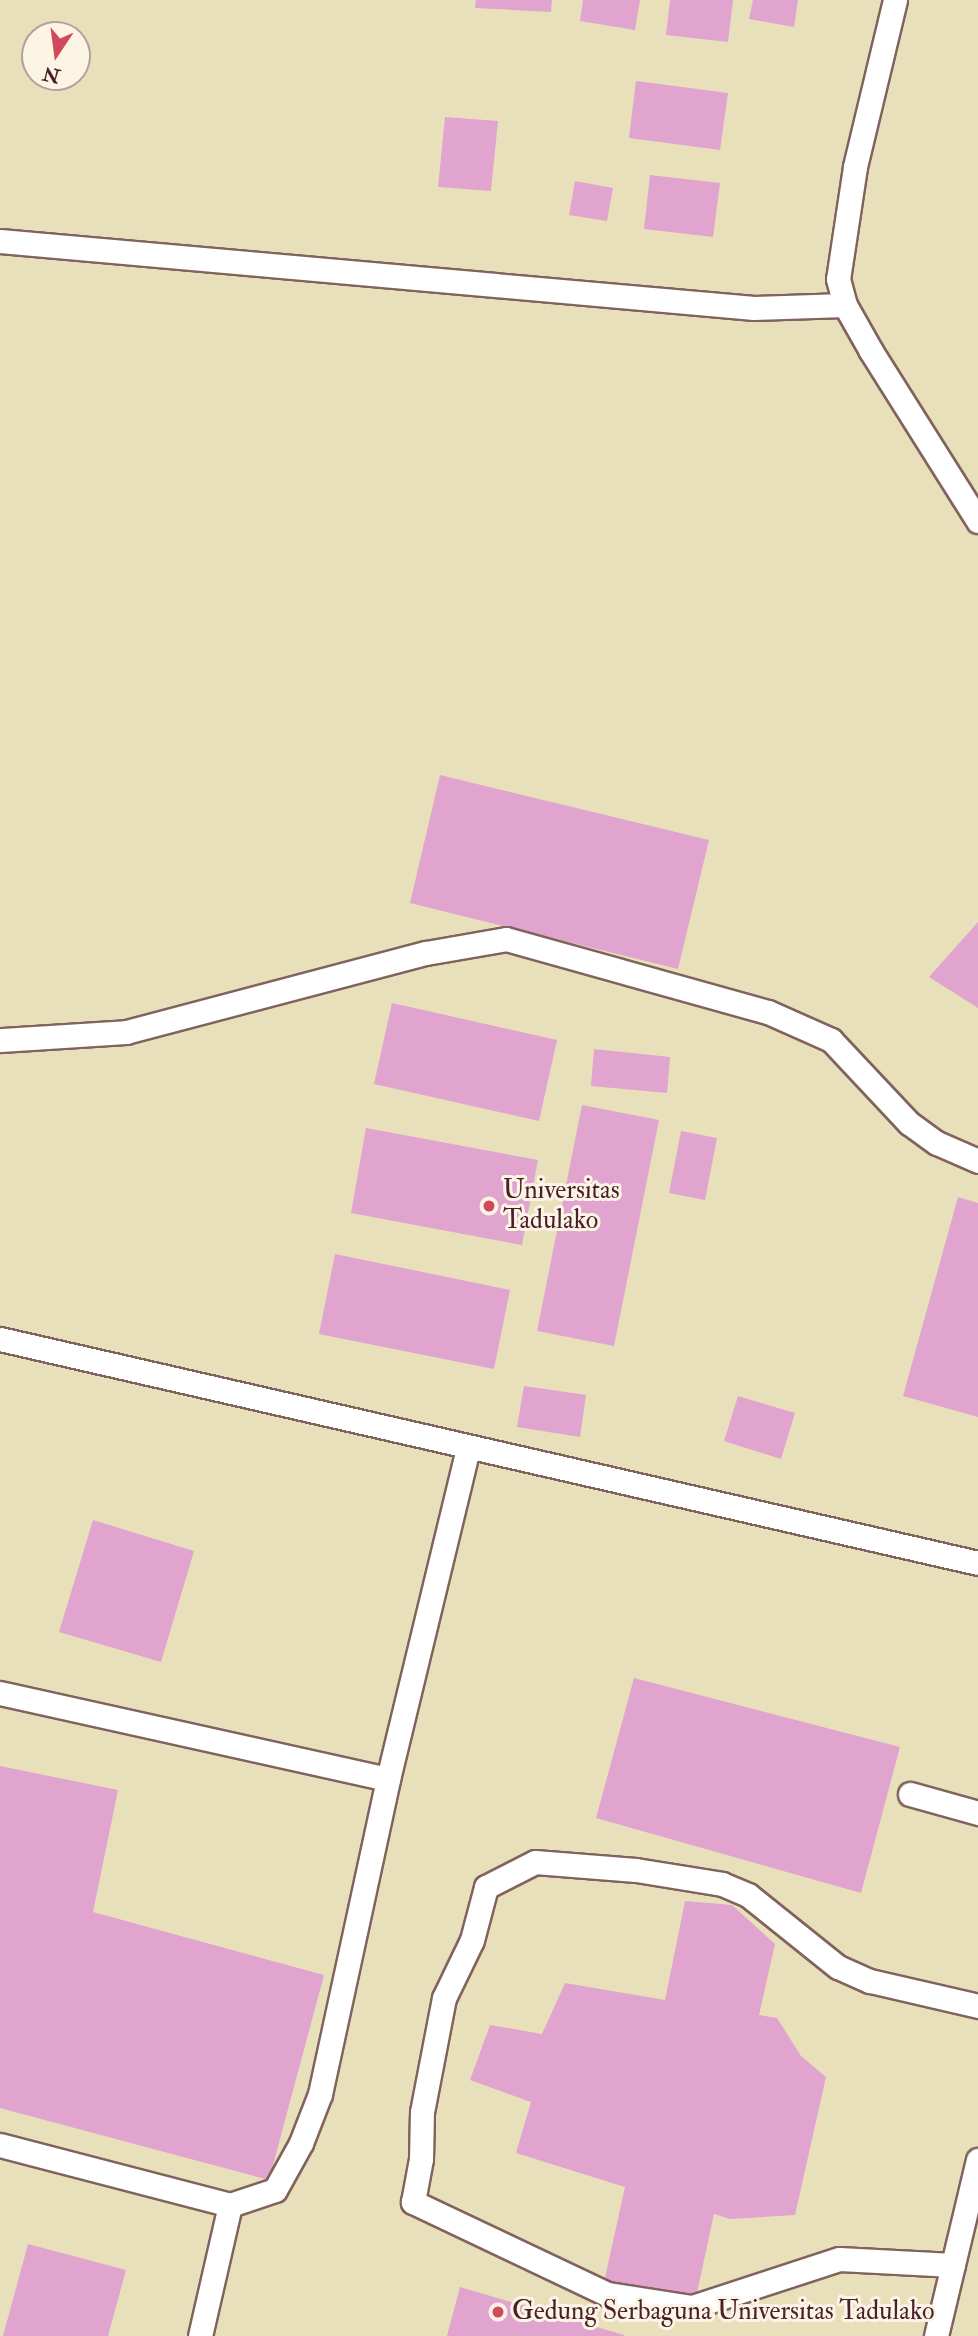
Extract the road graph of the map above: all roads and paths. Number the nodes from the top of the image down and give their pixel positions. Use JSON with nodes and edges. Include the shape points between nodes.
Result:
{"nodes":[{"id":1,"x":895,"y":0,"type":"edge"},
{"id":2,"x":0,"y":241,"type":"edge"},
{"id":3,"x":845,"y":305,"type":"junction"},
{"id":4,"x":978,"y":522,"type":"edge"},
{"id":5,"x":0,"y":1040,"type":"edge"},
{"id":6,"x":978,"y":1161,"type":"edge"},
{"id":7,"x":0,"y":1339,"type":"edge"},
{"id":8,"x":468,"y":1448,"type":"junction"},
{"id":9,"x":978,"y":1563,"type":"edge"},
{"id":10,"x":0,"y":1693,"type":"edge"},
{"id":11,"x":388,"y":1779,"type":"junction"},
{"id":12,"x":910,"y":1794,"type":"dead end"},
{"id":13,"x":978,"y":1813,"type":"edge"},
{"id":14,"x":978,"y":2006,"type":"edge"},
{"id":15,"x":0,"y":2145,"type":"edge"},
{"id":16,"x":978,"y":2160,"type":"edge"},
{"id":17,"x":230,"y":2205,"type":"junction"},
{"id":18,"x":953,"y":2265,"type":"junction"},
{"id":19,"x":200,"y":2336,"type":"edge"},
{"id":20,"x":936,"y":2336,"type":"edge"}],
"edges":[{"from":1,"to":3,"type":"lane","via":[[840,245],[838,279]]},
{"from":2,"to":3,"type":"lane","via":[[754,307]]},
{"from":3,"to":4,"type":"lane"},
{"from":5,"to":6,"type":"lane","via":[[126,1032],[413,956],[506,939],[768,1013],[831,1040],[909,1123],[937,1143]]},
{"from":7,"to":8,"type":"lane"},
{"from":8,"to":9,"type":"lane"},
{"from":8,"to":11,"type":"lane"},
{"from":10,"to":11,"type":"lane"},
{"from":11,"to":17,"type":"lane","via":[[320,2094],[301,2143],[275,2190]]},
{"from":12,"to":13,"type":"lane"},
{"from":14,"to":18,"type":"lane","via":[[870,1981],[838,1967],[748,1895],[722,1884],[535,1862],[486,1887],[472,1940],[444,1998],[422,2112],[421,2159],[413,2202],[607,2294],[692,2307],[839,2259]]},
{"from":15,"to":17,"type":"lane"},
{"from":16,"to":18,"type":"lane"},
{"from":17,"to":19,"type":"lane"},
{"from":18,"to":20,"type":"lane"}]}
